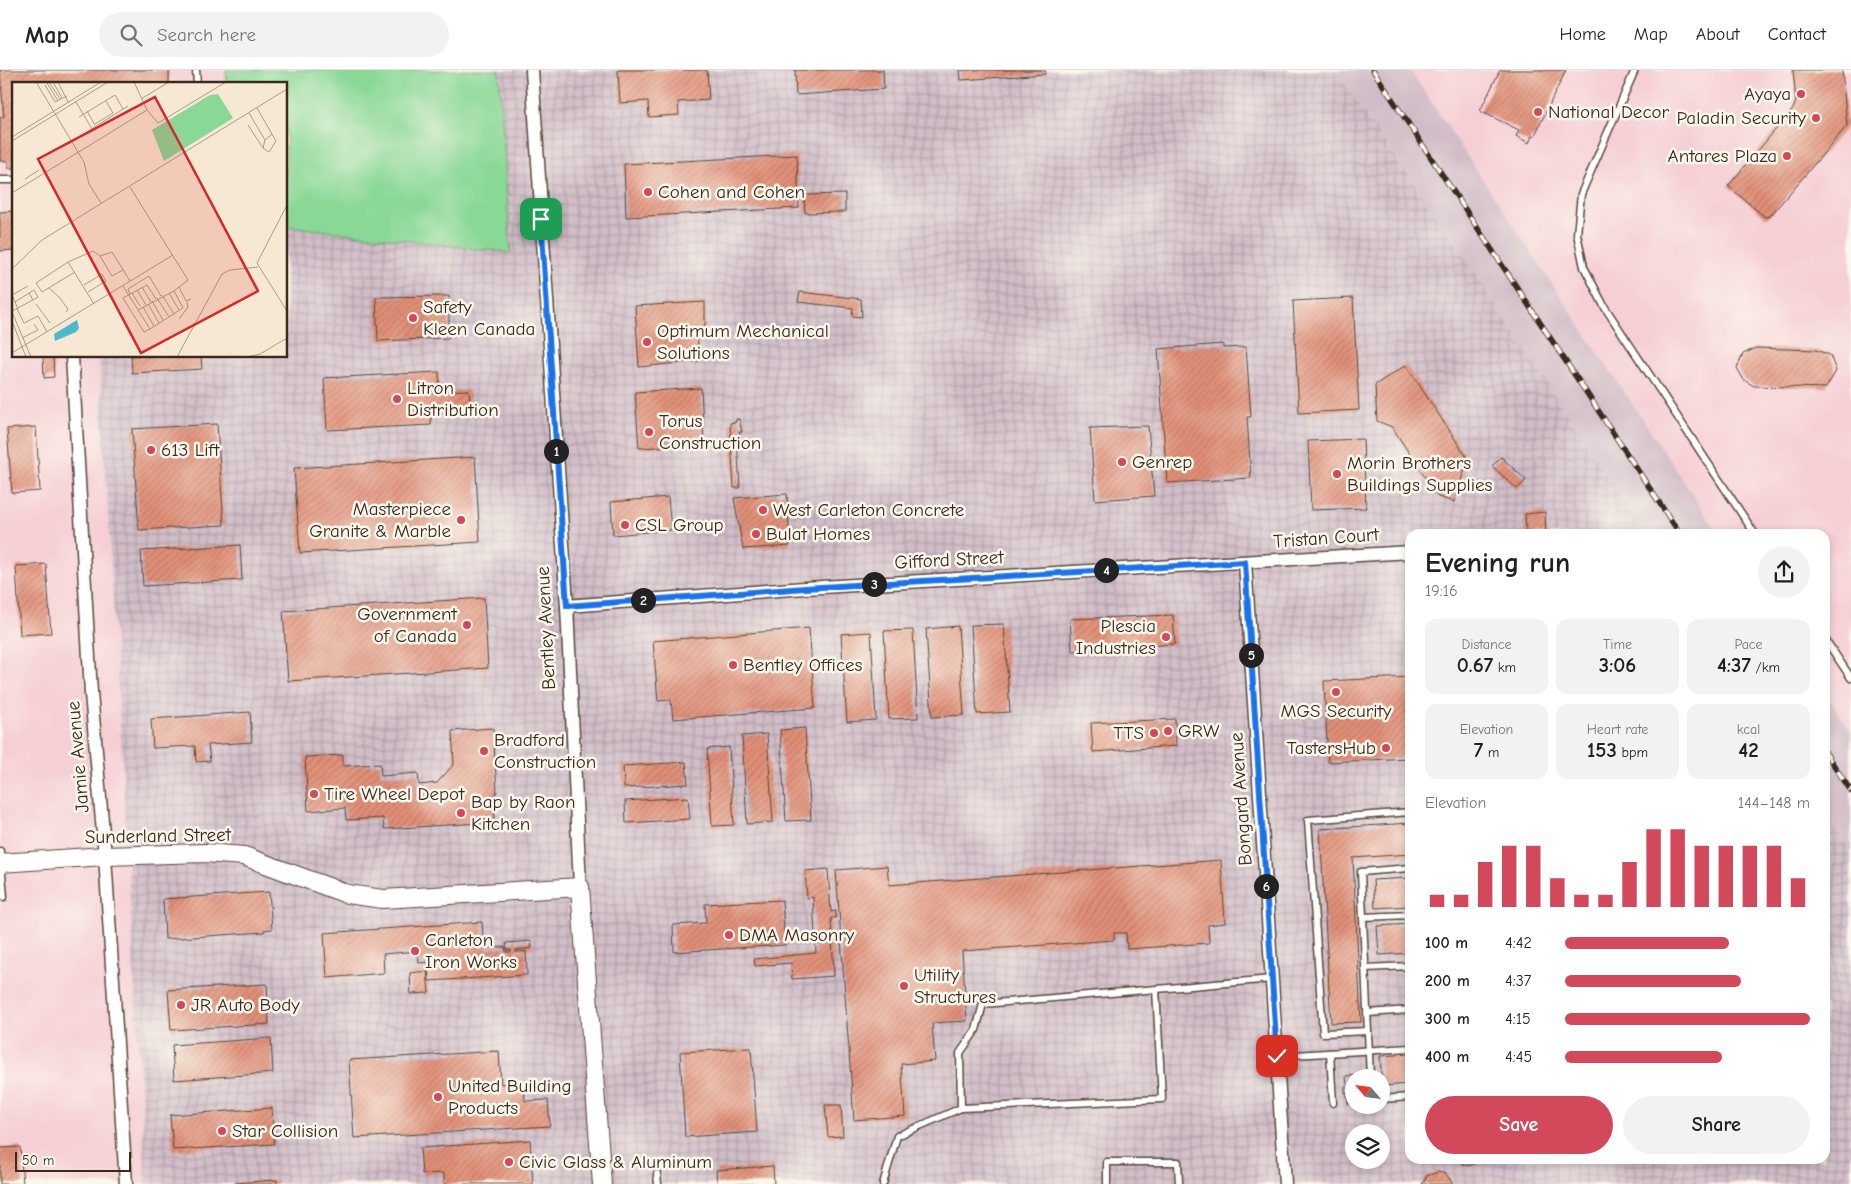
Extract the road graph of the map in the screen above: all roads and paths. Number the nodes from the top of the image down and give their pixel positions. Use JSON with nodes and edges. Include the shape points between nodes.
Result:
{"nodes":[{"id":1,"x":532,"y":70,"type":"edge"},
{"id":2,"x":1635,"y":70,"type":"edge"},
{"id":3,"x":72,"y":358,"type":"edge"},
{"id":4,"x":1752,"y":529,"type":"edge"},
{"id":5,"x":1405,"y":552,"type":"edge"},
{"id":6,"x":1245,"y":562,"type":"junction"},
{"id":7,"x":567,"y":606,"type":"junction"},
{"id":8,"x":1830,"y":646,"type":"edge"},
{"id":9,"x":1851,"y":678,"type":"edge"},
{"id":10,"x":1405,"y":812,"type":"edge"},
{"id":11,"x":105,"y":856,"type":"junction"},
{"id":12,"x":0,"y":859,"type":"edge"},
{"id":13,"x":1405,"y":868,"type":"edge"},
{"id":14,"x":580,"y":888,"type":"junction"},
{"id":15,"x":4,"y":897,"type":"dead end"},
{"id":16,"x":1405,"y":915,"type":"edge"},
{"id":17,"x":1364,"y":917,"type":"junction"},
{"id":18,"x":1405,"y":966,"type":"edge"},
{"id":19,"x":1366,"y":968,"type":"junction"},
{"id":20,"x":1272,"y":979,"type":"junction"},
{"id":21,"x":1156,"y":989,"type":"junction"},
{"id":22,"x":1405,"y":1010,"type":"edge"},
{"id":23,"x":1368,"y":1013,"type":"junction"},
{"id":24,"x":1368,"y":1031,"type":"junction"},
{"id":25,"x":1405,"y":1048,"type":"edge"},
{"id":26,"x":1369,"y":1052,"type":"junction"},
{"id":27,"x":1330,"y":1054,"type":"junction"},
{"id":28,"x":1277,"y":1056,"type":"junction"},
{"id":29,"x":1370,"y":1069,"type":"edge"},
{"id":30,"x":1405,"y":1097,"type":"edge"},
{"id":31,"x":1390,"y":1098,"type":"edge"},
{"id":32,"x":1333,"y":1103,"type":"dead end"},
{"id":33,"x":961,"y":1108,"type":"junction"},
{"id":34,"x":658,"y":1174,"type":"dead end"},
{"id":35,"x":126,"y":1184,"type":"edge"},
{"id":36,"x":602,"y":1184,"type":"edge"},
{"id":37,"x":658,"y":1184,"type":"edge"},
{"id":38,"x":883,"y":1184,"type":"edge"},
{"id":39,"x":1107,"y":1184,"type":"edge"},
{"id":40,"x":1179,"y":1184,"type":"edge"},
{"id":41,"x":1285,"y":1184,"type":"edge"}],
"edges":[{"from":1,"to":7,"type":"street","name":"Bentley Avenue"},
{"from":2,"to":4,"type":"lane","via":[[1581,194],[1576,234],[1584,268],[1604,306]]},
{"from":3,"to":11,"type":"street","name":"Jamie Avenue","via":[[91,693]]},
{"from":5,"to":6,"type":"street","name":"Tristan Court"},
{"from":6,"to":7,"type":"street","name":"Gifford Street","via":[[805,588]]},
{"from":6,"to":20,"type":"street","name":"Bongard Avenue"},
{"from":7,"to":14,"type":"street","name":"Bentley Avenue"},
{"from":8,"to":9,"type":"lane"},
{"from":10,"to":24,"type":"lane","via":[[1308,820],[1323,1033]]},
{"from":11,"to":12,"type":"street","name":"Sunderland Street"},
{"from":11,"to":14,"type":"street","name":"Sunderland Street","via":[[205,853],[244,856],[347,894],[383,899]]},
{"from":11,"to":35,"type":"street","name":"Jamie Avenue"},
{"from":12,"to":15,"type":"lane"},
{"from":13,"to":17,"type":"lane","via":[[1362,872]]},
{"from":14,"to":36,"type":"street","name":"Bentley Avenue"},
{"from":16,"to":17,"type":"lane"},
{"from":17,"to":19,"type":"lane"},
{"from":18,"to":19,"type":"lane"},
{"from":19,"to":23,"type":"lane"},
{"from":20,"to":21,"type":"lane"},
{"from":20,"to":28,"type":"street","name":"Bongard Avenue"},
{"from":21,"to":33,"type":"lane","via":[[984,1004],[976,1030],[960,1053]]},
{"from":21,"to":33,"type":"lane","via":[[1162,1099]]},
{"from":22,"to":23,"type":"lane"},
{"from":23,"to":24,"type":"lane"},
{"from":24,"to":26,"type":"lane"},
{"from":25,"to":26,"type":"lane"},
{"from":26,"to":27,"type":"lane"},
{"from":26,"to":29,"type":"lane"},
{"from":27,"to":28,"type":"lane"},
{"from":27,"to":32,"type":"lane"},
{"from":28,"to":41,"type":"street","name":"Bongard Avenue"},
{"from":30,"to":31,"type":"lane"},
{"from":33,"to":38,"type":"lane","via":[[897,1136]]},
{"from":34,"to":37,"type":"lane"},
{"from":39,"to":40,"type":"lane","via":[[1106,1162],[1178,1162]]}]}
